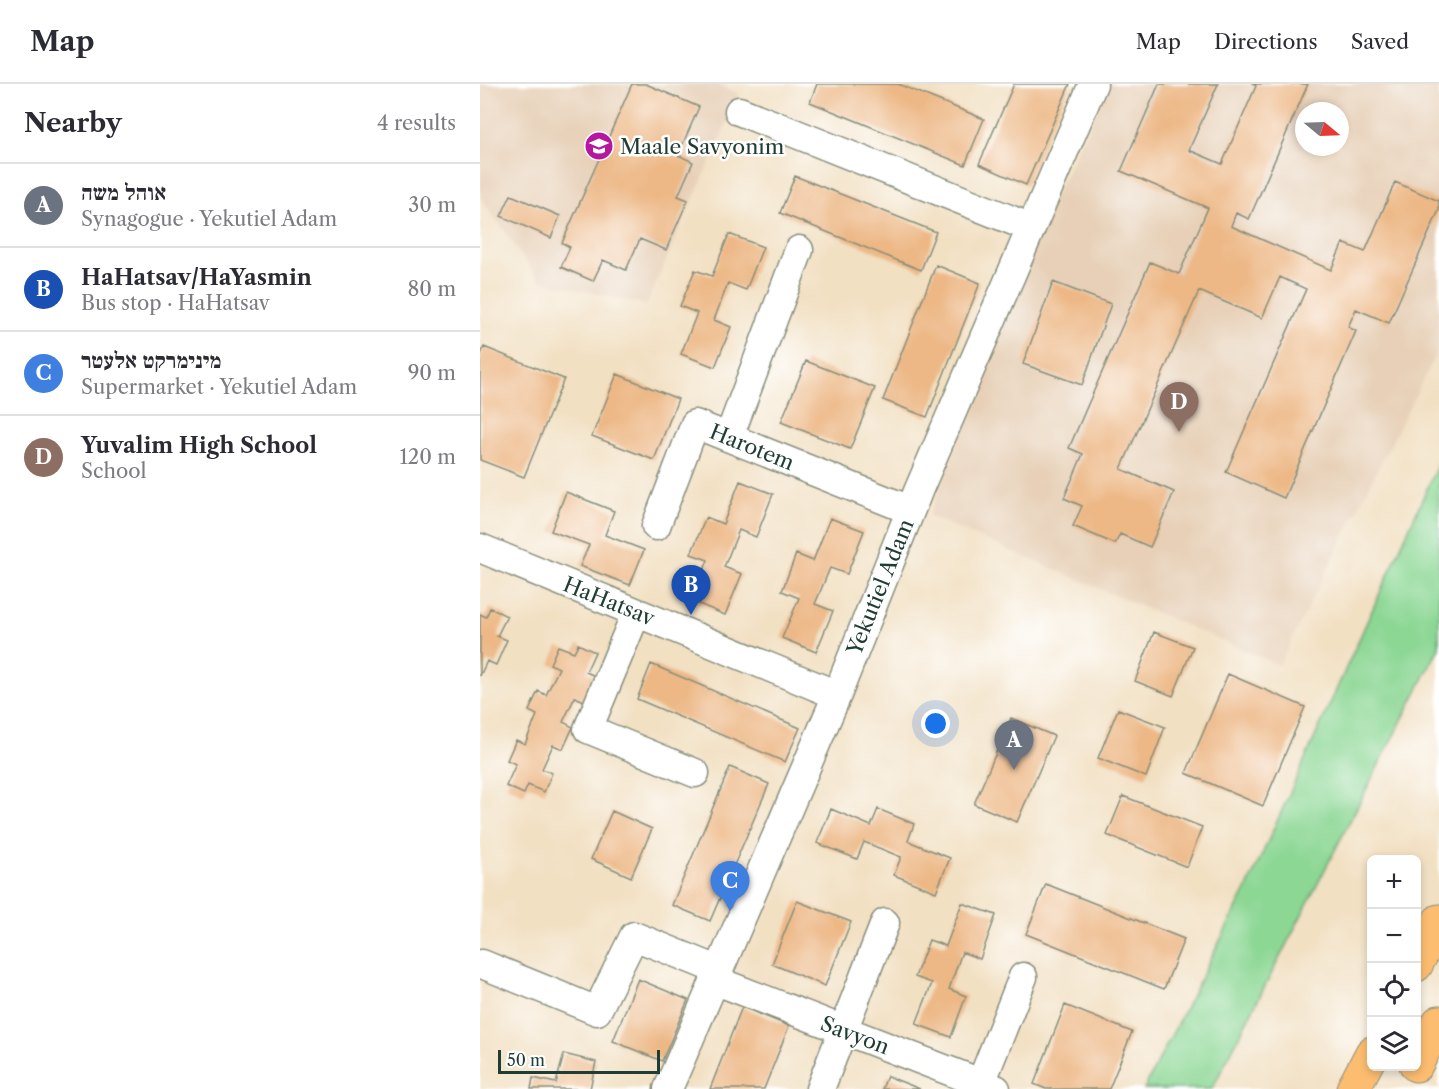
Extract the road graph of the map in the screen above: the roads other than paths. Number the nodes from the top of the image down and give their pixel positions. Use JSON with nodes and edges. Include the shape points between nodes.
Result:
{"nodes":[{"id":1,"x":1093,"y":84,"type":"edge"},
{"id":2,"x":739,"y":111,"type":"dead end"},
{"id":3,"x":1029,"y":227,"type":"junction"},
{"id":4,"x":799,"y":250,"type":"dead end"},
{"id":5,"x":729,"y":437,"type":"junction"},
{"id":6,"x":910,"y":510,"type":"junction"},
{"id":7,"x":656,"y":526,"type":"dead end"},
{"id":8,"x":480,"y":548,"type":"edge"},
{"id":9,"x":636,"y":613,"type":"junction"},
{"id":10,"x":837,"y":695,"type":"junction"},
{"id":11,"x":695,"y":773,"type":"dead end"},
{"id":12,"x":1439,"y":921,"type":"edge"},
{"id":13,"x":885,"y":923,"type":"dead end"},
{"id":14,"x":1417,"y":963,"type":"edge"},
{"id":15,"x":482,"y":964,"type":"dead end"},
{"id":16,"x":716,"y":975,"type":"junction"},
{"id":17,"x":1023,"y":977,"type":"dead end"},
{"id":18,"x":1439,"y":1022,"type":"edge"},
{"id":19,"x":843,"y":1030,"type":"junction"},
{"id":20,"x":1421,"y":1056,"type":"edge"},
{"id":21,"x":1367,"y":1061,"type":"edge"},
{"id":22,"x":1413,"y":1071,"type":"edge"},
{"id":23,"x":988,"y":1086,"type":"edge"},
{"id":24,"x":668,"y":1089,"type":"edge"},
{"id":25,"x":820,"y":1089,"type":"edge"},
{"id":26,"x":1353,"y":1089,"type":"edge"},
{"id":27,"x":1404,"y":1089,"type":"edge"}],
"edges":[{"from":1,"to":3,"type":"street","name":"Yekutiel Adam"},
{"from":2,"to":3,"type":"street"},
{"from":3,"to":6,"type":"street","name":"Yekutiel Adam"},
{"from":4,"to":5,"type":"street"},
{"from":5,"to":6,"type":"street","name":"Harotem"},
{"from":5,"to":7,"type":"street","name":"Harotem","via":[[695,424]]},
{"from":6,"to":10,"type":"street","name":"Yekutiel Adam"},
{"from":8,"to":9,"type":"street","name":"HaHatsav"},
{"from":9,"to":10,"type":"street","name":"HaHatsav"},
{"from":9,"to":11,"type":"street","via":[[588,729]]},
{"from":10,"to":16,"type":"street","name":"Yekutiel Adam"},
{"from":12,"to":14,"type":"main road"},
{"from":13,"to":19,"type":"street"},
{"from":15,"to":16,"type":"street","name":"Savyon","via":[[597,1011],[633,936]]},
{"from":16,"to":19,"type":"street","name":"Savyon"},
{"from":16,"to":24,"type":"street","name":"Yekutiel Adam"},
{"from":17,"to":23,"type":"street"},
{"from":18,"to":20,"type":"main road"},
{"from":19,"to":23,"type":"street","name":"Savyon"},
{"from":19,"to":25,"type":"street"},
{"from":21,"to":26,"type":"main road"},
{"from":22,"to":27,"type":"main road"}]}
